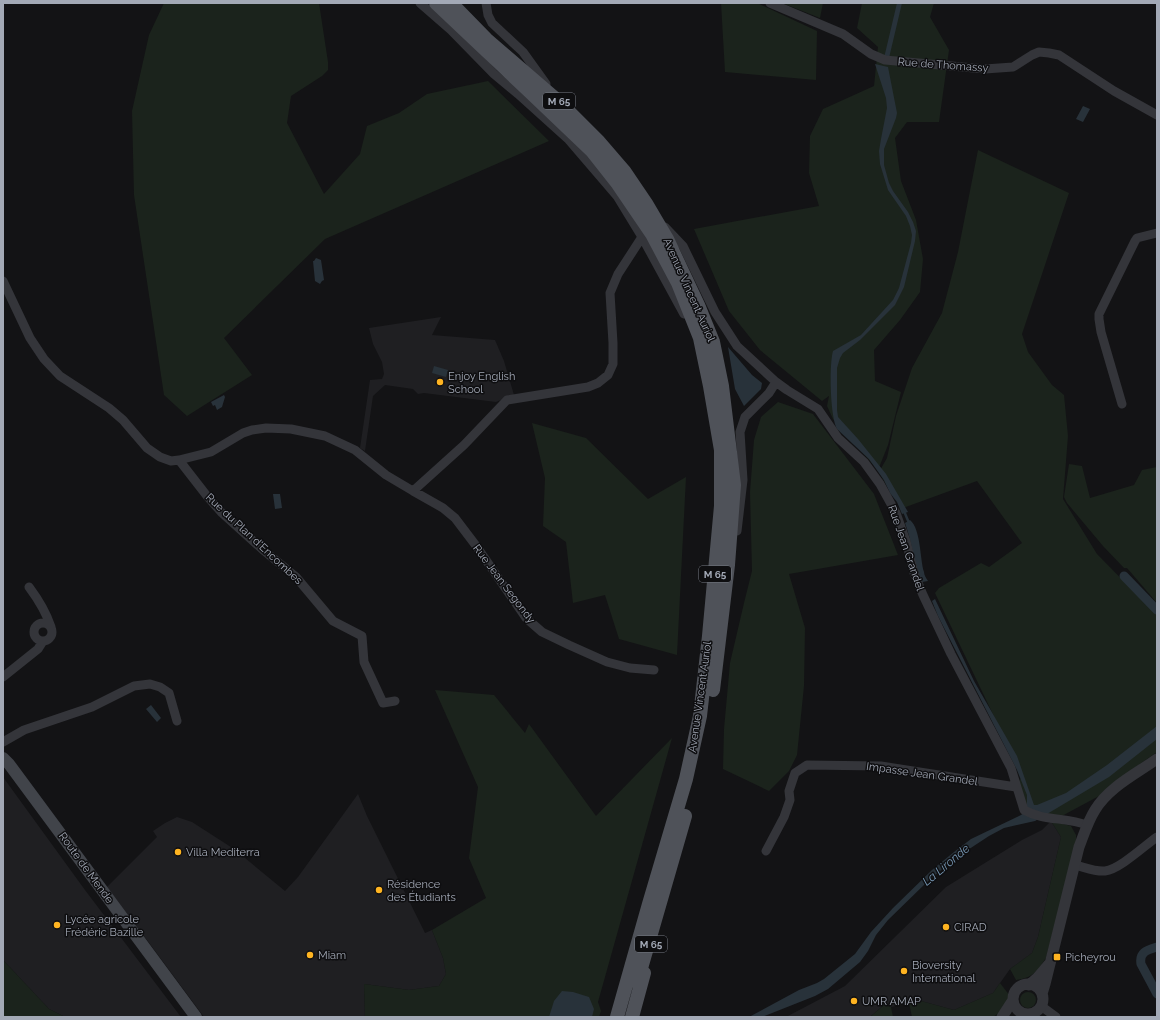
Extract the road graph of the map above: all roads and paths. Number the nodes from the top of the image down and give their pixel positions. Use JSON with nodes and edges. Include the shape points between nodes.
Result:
{"nodes":[{"id":1,"x":420,"y":3,"type":"edge"},
{"id":2,"x":436,"y":3,"type":"edge"},
{"id":3,"x":451,"y":3,"type":"edge"},
{"id":4,"x":486,"y":3,"type":"edge"},
{"id":5,"x":770,"y":3,"type":"edge"},
{"id":6,"x":557,"y":100,"type":"junction"},
{"id":7,"x":1157,"y":115,"type":"edge"},
{"id":8,"x":654,"y":216,"type":"junction"},
{"id":9,"x":1157,"y":233,"type":"edge"},
{"id":10,"x":642,"y":237,"type":"junction"},
{"id":11,"x":3,"y":280,"type":"edge"},
{"id":12,"x":707,"y":369,"type":"junction"},
{"id":13,"x":776,"y":382,"type":"junction"},
{"id":14,"x":1122,"y":404,"type":"dead end"},
{"id":15,"x":180,"y":460,"type":"junction"},
{"id":16,"x":413,"y":491,"type":"junction"},
{"id":17,"x":28,"y":587,"type":"dead end"},
{"id":18,"x":722,"y":613,"type":"junction"},
{"id":19,"x":51,"y":627,"type":"junction"},
{"id":20,"x":43,"y":642,"type":"junction"},
{"id":21,"x":654,"y":670,"type":"dead end"},
{"id":22,"x":3,"y":677,"type":"edge"},
{"id":23,"x":395,"y":701,"type":"dead end"},
{"id":24,"x":177,"y":721,"type":"dead end"},
{"id":25,"x":3,"y":742,"type":"edge"},
{"id":26,"x":3,"y":758,"type":"edge"},
{"id":27,"x":1157,"y":759,"type":"edge"},
{"id":28,"x":1016,"y":787,"type":"junction"},
{"id":29,"x":1087,"y":825,"type":"junction"},
{"id":30,"x":1157,"y":837,"type":"edge"},
{"id":31,"x":766,"y":851,"type":"dead end"},
{"id":32,"x":1075,"y":865,"type":"junction"},
{"id":33,"x":669,"y":871,"type":"junction"},
{"id":34,"x":634,"y":956,"type":"junction"},
{"id":35,"x":1050,"y":962,"type":"junction"},
{"id":36,"x":1029,"y":985,"type":"junction"},
{"id":37,"x":1042,"y":994,"type":"junction"},
{"id":38,"x":1013,"y":1000,"type":"junction"},
{"id":39,"x":1041,"y":1006,"type":"junction"},
{"id":40,"x":1023,"y":1016,"type":"edge"},
{"id":41,"x":196,"y":1017,"type":"edge"},
{"id":42,"x":614,"y":1017,"type":"edge"},
{"id":43,"x":617,"y":1017,"type":"edge"},
{"id":44,"x":626,"y":1017,"type":"edge"},
{"id":45,"x":632,"y":1017,"type":"edge"},
{"id":46,"x":1002,"y":1017,"type":"edge"},
{"id":47,"x":1056,"y":1017,"type":"edge"}],
"edges":[{"from":1,"to":10,"type":"street","name":"Avenue Vincent Auriol","via":[[494,74],[569,140],[617,196]]},
{"from":2,"to":12,"type":"main road","name":"Avenue Vincent Auriol","number":"M 65","via":[[592,151],[618,184],[652,234],[678,283],[700,338]]},
{"from":3,"to":6,"type":"main road","name":"Avenue Vincent Auriol","number":"M 65","via":[[486,39]]},
{"from":4,"to":6,"type":"street","name":"Avenue Vincent Auriol","via":[[492,23],[523,52]]},
{"from":5,"to":7,"type":"street","name":"Rue de Thomassy","via":[[843,34],[871,54],[885,60],[985,69],[1013,67],[1039,52],[1054,54]]},
{"from":6,"to":8,"type":"main road","name":"Avenue Vincent Auriol","number":"M 65","via":[[624,171]]},
{"from":8,"to":13,"type":"street","name":"Rue Jean Grandel","via":[[683,246],[715,312],[737,346]]},
{"from":8,"to":18,"type":"main road","name":"Avenue Vincent Auriol","number":"M 65","via":[[698,305],[713,342],[722,386],[734,485]]},
{"from":9,"to":14,"type":"street","via":[[1134,241],[1099,314],[1101,332]]},
{"from":10,"to":12,"type":"street","name":"Avenue Vincent Auriol","via":[[685,314]]},
{"from":10,"to":16,"type":"street","via":[[618,274],[610,293],[613,364],[608,374],[598,383],[588,387],[507,400],[464,445]]},
{"from":11,"to":15,"type":"street","via":[[33,343],[60,376],[109,408],[152,452],[165,459]]},
{"from":12,"to":34,"type":"main road","name":"Avenue Vincent Auriol","number":"M 65","via":[[721,450],[721,506],[706,671],[691,761]]},
{"from":13,"to":18,"type":"street","name":"Avenue Vincent Auriol","via":[[769,393],[745,417],[740,432],[743,480],[736,538]]},
{"from":13,"to":28,"type":"street","name":"Rue Jean Grandel","via":[[818,409],[838,438],[864,462],[880,484],[896,513],[923,595],[1011,768]]},
{"from":15,"to":16,"type":"street","name":"Rue Jean Segondy","via":[[212,452],[252,430],[291,429],[325,436],[355,450],[386,475]]},
{"from":15,"to":23,"type":"street","name":"Rue du Plan d'Encombes","via":[[222,513],[296,577],[332,621],[362,636],[364,662],[384,703]]},
{"from":16,"to":21,"type":"street","name":"Rue Jean Segondy","via":[[455,518],[526,618],[542,632],[607,662],[630,668]]},
{"from":17,"to":19,"type":"street","via":[[43,608]]},
{"from":18,"to":33,"type":"main road","name":"Avenue Vincent Auriol","number":"M 65","via":[[705,739]]},
{"from":19,"to":20,"type":"street","via":[[51,638]]},
{"from":19,"to":20,"type":"street","via":[[43,623],[37,625],[35,637]]},
{"from":20,"to":22,"type":"street"},
{"from":24,"to":25,"type":"street","via":[[170,694],[150,684],[134,686],[92,707],[24,730]]},
{"from":26,"to":41,"type":"main road","name":"Route de Mende"},
{"from":27,"to":29,"type":"street","via":[[1101,801]]},
{"from":28,"to":29,"type":"street","name":"Rue Jean Grandel","via":[[1024,810],[1048,818]]},
{"from":28,"to":31,"type":"street","name":"Impasse Jean Grandel","via":[[881,766],[808,764],[795,773],[784,817]]},
{"from":29,"to":32,"type":"street"},
{"from":30,"to":32,"type":"street","via":[[1112,869],[1100,871]]},
{"from":32,"to":35,"type":"street"},
{"from":33,"to":44,"type":"main road","name":"Avenue Vincent Auriol","number":"M 65"},
{"from":33,"to":45,"type":"main road","number":"M 65"},
{"from":34,"to":42,"type":"main road","number":"M 65"},
{"from":34,"to":43,"type":"main road","name":"Avenue Vincent Auriol","number":"M 65"},
{"from":35,"to":36,"type":"street"},
{"from":35,"to":37,"type":"street"},
{"from":36,"to":37,"type":"street","via":[[1036,987]]},
{"from":36,"to":38,"type":"street","via":[[1016,990]]},
{"from":37,"to":39,"type":"street"},
{"from":38,"to":40,"type":"street"},
{"from":38,"to":46,"type":"street"},
{"from":39,"to":40,"type":"street","via":[[1034,1013]]},
{"from":39,"to":47,"type":"street"}]}
